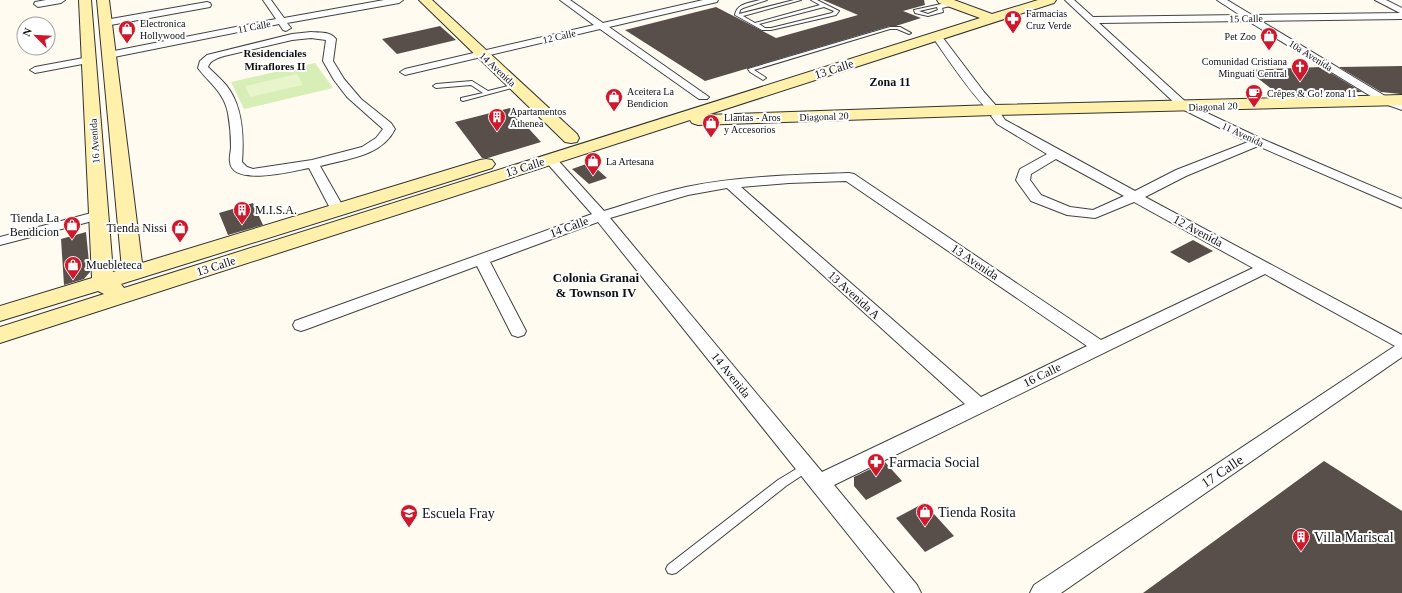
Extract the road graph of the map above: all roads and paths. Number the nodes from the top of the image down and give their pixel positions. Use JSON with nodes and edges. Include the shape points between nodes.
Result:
{"nodes":[{"id":1,"x":61,"y":0,"type":"edge"},
{"id":2,"x":85,"y":0,"type":"edge"},
{"id":3,"x":103,"y":0,"type":"edge"},
{"id":4,"x":267,"y":0,"type":"edge"},
{"id":5,"x":399,"y":0,"type":"edge"},
{"id":6,"x":425,"y":0,"type":"edge"},
{"id":7,"x":564,"y":0,"type":"edge"},
{"id":8,"x":714,"y":0,"type":"edge"},
{"id":9,"x":765,"y":0,"type":"edge"},
{"id":10,"x":799,"y":0,"type":"edge"},
{"id":11,"x":813,"y":0,"type":"edge"},
{"id":12,"x":1016,"y":0,"type":"edge"},
{"id":13,"x":1050,"y":0,"type":"edge"},
{"id":14,"x":1069,"y":0,"type":"edge"},
{"id":15,"x":1221,"y":0,"type":"edge"},
{"id":16,"x":1379,"y":0,"type":"edge"},
{"id":17,"x":948,"y":2,"type":"edge"},
{"id":18,"x":38,"y":4,"type":"dead end"},
{"id":19,"x":207,"y":5,"type":"dead end"},
{"id":20,"x":825,"y":5,"type":"junction"},
{"id":21,"x":1402,"y":11,"type":"edge"},
{"id":22,"x":983,"y":15,"type":"junction"},
{"id":23,"x":738,"y":16,"type":"junction"},
{"id":24,"x":1402,"y":16,"type":"edge"},
{"id":25,"x":1251,"y":18,"type":"junction"},
{"id":26,"x":1091,"y":20,"type":"junction"},
{"id":27,"x":282,"y":21,"type":"junction"},
{"id":28,"x":105,"y":23,"type":"junction"},
{"id":29,"x":755,"y":24,"type":"junction"},
{"id":30,"x":601,"y":26,"type":"junction"},
{"id":31,"x":937,"y":36,"type":"junction"},
{"id":32,"x":292,"y":37,"type":"junction"},
{"id":33,"x":482,"y":54,"type":"junction"},
{"id":34,"x":109,"y":55,"type":"junction"},
{"id":35,"x":89,"y":60,"type":"junction"},
{"id":36,"x":35,"y":70,"type":"dead end"},
{"id":37,"x":405,"y":72,"type":"dead end"},
{"id":38,"x":436,"y":86,"type":"dead end"},
{"id":39,"x":516,"y":86,"type":"junction"},
{"id":40,"x":487,"y":93,"type":"junction"},
{"id":41,"x":980,"y":94,"type":"junction"},
{"id":42,"x":703,"y":97,"type":"junction"},
{"id":43,"x":463,"y":99,"type":"dead end"},
{"id":44,"x":1402,"y":100,"type":"edge"},
{"id":45,"x":1386,"y":101,"type":"junction"},
{"id":46,"x":1184,"y":106,"type":"junction"},
{"id":47,"x":1402,"y":107,"type":"edge"},
{"id":48,"x":955,"y":113,"type":"junction"},
{"id":49,"x":996,"y":113,"type":"junction"},
{"id":50,"x":626,"y":121,"type":"junction"},
{"id":51,"x":665,"y":123,"type":"junction"},
{"id":52,"x":571,"y":138,"type":"junction"},
{"id":53,"x":1258,"y":142,"type":"junction"},
{"id":54,"x":1056,"y":154,"type":"junction"},
{"id":55,"x":550,"y":159,"type":"junction"},
{"id":56,"x":313,"y":164,"type":"junction"},
{"id":57,"x":849,"y":178,"type":"joint"},
{"id":58,"x":730,"y":184,"type":"junction"},
{"id":59,"x":1134,"y":197,"type":"junction"},
{"id":60,"x":1402,"y":204,"type":"edge"},
{"id":61,"x":338,"y":210,"type":"junction"},
{"id":62,"x":99,"y":215,"type":"junction"},
{"id":63,"x":601,"y":216,"type":"junction"},
{"id":64,"x":0,"y":241,"type":"edge"},
{"id":65,"x":481,"y":259,"type":"junction"},
{"id":66,"x":1265,"y":268,"type":"junction"},
{"id":67,"x":133,"y":273,"type":"junction"},
{"id":68,"x":184,"y":276,"type":"junction"},
{"id":69,"x":103,"y":282,"type":"junction"},
{"id":70,"x":0,"y":314,"type":"edge"},
{"id":71,"x":301,"y":325,"type":"dead end"},
{"id":72,"x":518,"y":331,"type":"dead end"},
{"id":73,"x":0,"y":335,"type":"edge"},
{"id":74,"x":1402,"y":342,"type":"edge"},
{"id":75,"x":1100,"y":347,"type":"junction"},
{"id":76,"x":1402,"y":348,"type":"edge"},
{"id":77,"x":979,"y":406,"type":"junction"},
{"id":78,"x":806,"y":467,"type":"junction"},
{"id":79,"x":819,"y":483,"type":"junction"},
{"id":80,"x":672,"y":569,"type":"dead end"},
{"id":81,"x":910,"y":593,"type":"edge"},
{"id":82,"x":1042,"y":593,"type":"edge"}],
"edges":[{"from":1,"to":18,"type":"street"},
{"from":2,"to":35,"type":"main road","name":"16 Avenida"},
{"from":3,"to":28,"type":"main road","name":"16 Avenida"},
{"from":4,"to":27,"type":"street"},
{"from":5,"to":27,"type":"street","name":"11 Calle"},
{"from":6,"to":33,"type":"main road","name":"14 Avenida"},
{"from":7,"to":30,"type":"street"},
{"from":8,"to":30,"type":"street","name":"12 Calle"},
{"from":9,"to":23,"type":"lane","via":[[740,7]]},
{"from":10,"to":23,"type":"lane"},
{"from":11,"to":20,"type":"lane"},
{"from":12,"to":22,"type":"main road","name":"13 Calle"},
{"from":13,"to":22,"type":"main road","name":"13 Calle"},
{"from":14,"to":26,"type":"street","name":"11 Avenida"},
{"from":15,"to":25,"type":"street","name":"10a Avenida"},
{"from":16,"to":21,"type":"street"},
{"from":17,"to":17,"type":"lane","via":[[916,10],[928,15],[941,11],[939,7]]},
{"from":17,"to":22,"type":"main road"},
{"from":19,"to":28,"type":"street"},
{"from":20,"to":29,"type":"lane"},
{"from":20,"to":29,"type":"lane","via":[[837,11],[834,14],[774,29],[764,29]]},
{"from":22,"to":31,"type":"main road","name":"13 Calle"},
{"from":22,"to":42,"type":"main road","name":"13 Calle","via":[[909,33]]},
{"from":23,"to":29,"type":"lane"},
{"from":24,"to":25,"type":"street","name":"15 Calle"},
{"from":25,"to":26,"type":"street","name":"15 Calle"},
{"from":25,"to":45,"type":"street","name":"10a Avenida"},
{"from":26,"to":46,"type":"street","name":"11 Avenida"},
{"from":27,"to":32,"type":"street"},
{"from":27,"to":34,"type":"street","name":"11 Calle"},
{"from":28,"to":34,"type":"main road","name":"16 Avenida"},
{"from":30,"to":33,"type":"street","name":"12 Calle"},
{"from":30,"to":42,"type":"street"},
{"from":31,"to":41,"type":"street","name":"12 Avenida"},
{"from":31,"to":51,"type":"main road","name":"13 Calle"},
{"from":32,"to":56,"type":"street","via":[[311,35],[327,36],[331,39],[329,64],[336,77],[350,96],[389,129],[384,137],[366,150]]},
{"from":32,"to":56,"type":"street","via":[[211,57],[204,63],[203,68],[222,87],[229,99],[236,122],[237,166],[248,172],[261,172]]},
{"from":33,"to":37,"type":"street","name":"12 Calle"},
{"from":33,"to":39,"type":"main road","name":"14 Avenida"},
{"from":34,"to":67,"type":"main road","name":"16 Avenida"},
{"from":35,"to":36,"type":"street"},
{"from":35,"to":62,"type":"main road","name":"16 Avenida"},
{"from":38,"to":40,"type":"lane","via":[[472,83]]},
{"from":39,"to":40,"type":"lane"},
{"from":39,"to":52,"type":"main road","name":"14 Avenida"},
{"from":40,"to":43,"type":"lane"},
{"from":41,"to":48,"type":"main road","via":[[984,105],[982,108]]},
{"from":41,"to":49,"type":"street","name":"12 Avenida"},
{"from":42,"to":50,"type":"main road","name":"13 Calle"},
{"from":44,"to":45,"type":"main road","name":"Diagonal 20"},
{"from":45,"to":46,"type":"main road","name":"Diagonal 20"},
{"from":45,"to":47,"type":"street","name":"10a Avenida"},
{"from":46,"to":49,"type":"main road","name":"Diagonal 20"},
{"from":46,"to":53,"type":"street","name":"11 Avenida"},
{"from":48,"to":49,"type":"main road","name":"Diagonal 20"},
{"from":48,"to":51,"type":"main road","name":"Diagonal 20"},
{"from":49,"to":51,"type":"main road","name":"Diagonal 20"},
{"from":49,"to":54,"type":"street","name":"12 Avenida","via":[[1001,122]]},
{"from":50,"to":51,"type":"main road","name":"Diagonal 20"},
{"from":50,"to":52,"type":"main road","name":"13 Calle"},
{"from":51,"to":55,"type":"main road","name":"13 Calle"},
{"from":52,"to":61,"type":"main road","name":"13 Calle"},
{"from":53,"to":59,"type":"street","via":[[1181,173]]},
{"from":53,"to":60,"type":"street","name":"11 Avenida"},
{"from":54,"to":59,"type":"street","name":"12 Avenida"},
{"from":54,"to":59,"type":"street","via":[[1025,172],[1023,180],[1036,198],[1067,211],[1095,214]]},
{"from":55,"to":63,"type":"street","name":"14 Avenida"},
{"from":55,"to":68,"type":"main road","name":"13 Calle"},
{"from":56,"to":61,"type":"street"},
{"from":57,"to":58,"type":"street","name":"14 Calle","via":[[789,179]]},
{"from":57,"to":75,"type":"street","name":"13 Avenida"},
{"from":58,"to":63,"type":"street","name":"14 Calle","via":[[686,191]]},
{"from":58,"to":77,"type":"street","name":"13 Avenida A"},
{"from":59,"to":66,"type":"street","name":"12 Avenida"},
{"from":61,"to":67,"type":"main road","name":"13 Calle"},
{"from":62,"to":64,"type":"street"},
{"from":62,"to":69,"type":"main road","name":"16 Avenida"},
{"from":63,"to":65,"type":"street","name":"14 Calle"},
{"from":63,"to":78,"type":"street","name":"14 Avenida"},
{"from":65,"to":71,"type":"street","name":"14 Calle"},
{"from":65,"to":72,"type":"street"},
{"from":66,"to":74,"type":"street","name":"12 Avenida"},
{"from":66,"to":75,"type":"street","name":"16 Calle"},
{"from":67,"to":69,"type":"main road","name":"13 Calle"},
{"from":68,"to":69,"type":"main road","via":[[123,289],[110,289]]},
{"from":68,"to":73,"type":"main road","name":"13 Calle"},
{"from":69,"to":70,"type":"main road","name":"13 Calle"},
{"from":75,"to":77,"type":"street","name":"16 Calle"},
{"from":76,"to":82,"type":"street","name":"17 Calle"},
{"from":77,"to":79,"type":"street","name":"16 Calle"},
{"from":78,"to":79,"type":"street","name":"14 Avenida"},
{"from":78,"to":80,"type":"lane"},
{"from":79,"to":81,"type":"street","name":"14 Avenida"}]}
